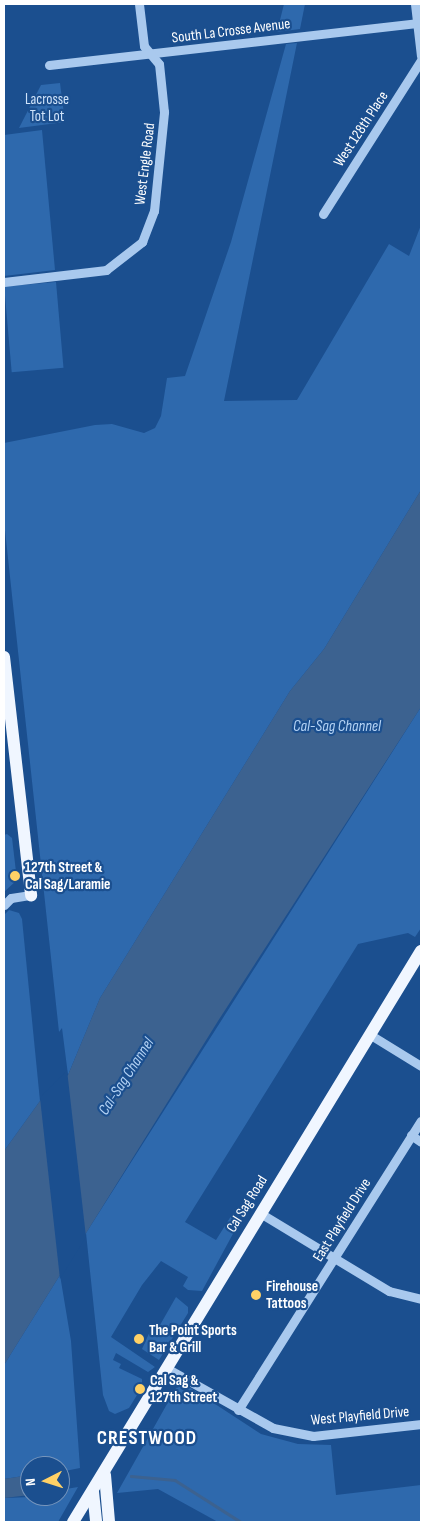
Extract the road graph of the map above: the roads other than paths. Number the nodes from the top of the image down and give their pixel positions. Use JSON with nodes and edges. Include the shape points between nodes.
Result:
{"nodes":[{"id":1,"x":139,"y":4,"type":"edge"},
{"id":2,"x":415,"y":4,"type":"edge"},
{"id":3,"x":417,"y":23,"type":"junction"},
{"id":4,"x":154,"y":55,"type":"junction"},
{"id":5,"x":421,"y":58,"type":"edge"},
{"id":6,"x":49,"y":65,"type":"dead end"},
{"id":7,"x":323,"y":214,"type":"dead end"},
{"id":8,"x":4,"y":282,"type":"edge"},
{"id":9,"x":4,"y":657,"type":"edge"},
{"id":10,"x":32,"y":894,"type":"joint"},
{"id":11,"x":4,"y":906,"type":"edge"},
{"id":12,"x":421,"y":951,"type":"edge"},
{"id":13,"x":369,"y":1034,"type":"junction"},
{"id":14,"x":421,"y":1066,"type":"edge"},
{"id":15,"x":421,"y":1121,"type":"edge"},
{"id":16,"x":411,"y":1135,"type":"junction"},
{"id":17,"x":421,"y":1142,"type":"edge"},
{"id":18,"x":260,"y":1213,"type":"junction"},
{"id":19,"x":335,"y":1259,"type":"junction"},
{"id":20,"x":421,"y":1299,"type":"edge"},
{"id":21,"x":168,"y":1369,"type":"junction"},
{"id":22,"x":238,"y":1410,"type":"junction"},
{"id":23,"x":421,"y":1424,"type":"edge"},
{"id":24,"x":105,"y":1475,"type":"junction"},
{"id":25,"x":93,"y":1492,"type":"junction"},
{"id":26,"x":73,"y":1522,"type":"edge"},
{"id":27,"x":96,"y":1522,"type":"edge"},
{"id":28,"x":109,"y":1522,"type":"edge"}],
"edges":[{"from":1,"to":4,"type":"street","name":"West Engle Road","via":[[144,46]]},
{"from":2,"to":3,"type":"street","name":"West 128th Place"},
{"from":3,"to":4,"type":"street","name":"South La Crosse Avenue"},
{"from":3,"to":5,"type":"street","name":"West 128th Place"},
{"from":4,"to":6,"type":"street","name":"South La Crosse Avenue"},
{"from":4,"to":8,"type":"street","name":"West Engle Road","via":[[159,64],[164,127],[154,211],[142,242],[106,270]]},
{"from":5,"to":7,"type":"street","name":"West 128th Place"},
{"from":9,"to":10,"type":"main road"},
{"from":10,"to":11,"type":"street","via":[[11,898]]},
{"from":12,"to":13,"type":"main road","name":"Cal Sag Road"},
{"from":13,"to":14,"type":"street"},
{"from":13,"to":18,"type":"main road","name":"Cal Sag Road"},
{"from":15,"to":16,"type":"street","name":"East Playfield Drive"},
{"from":16,"to":17,"type":"street"},
{"from":16,"to":19,"type":"street","name":"East Playfield Drive"},
{"from":18,"to":19,"type":"street"},
{"from":18,"to":21,"type":"main road","name":"Cal Sag Road"},
{"from":19,"to":20,"type":"street","via":[[389,1291]]},
{"from":19,"to":22,"type":"street","name":"East Playfield Drive"},
{"from":21,"to":22,"type":"street","name":"West Playfield Drive"},
{"from":21,"to":24,"type":"main road","name":"Cal Sag Road"},
{"from":22,"to":23,"type":"street","name":"West Playfield Drive","via":[[273,1428],[313,1436]]},
{"from":24,"to":25,"type":"main road","name":"Cal Sag Road"},
{"from":24,"to":28,"type":"main road"},
{"from":25,"to":26,"type":"main road","name":"Cal Sag Road"},
{"from":25,"to":27,"type":"main road"}]}
